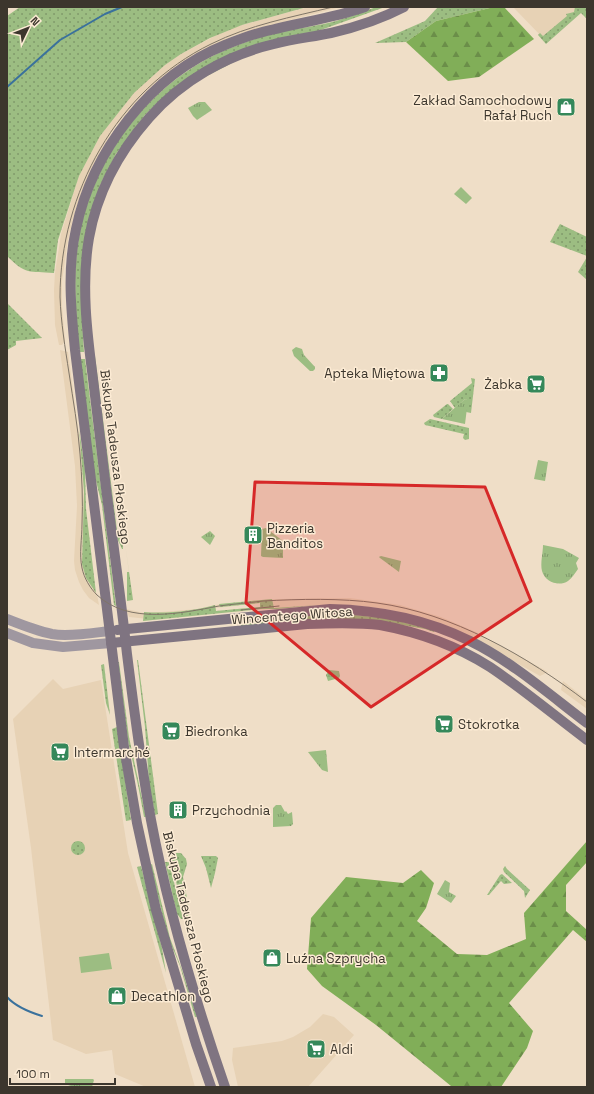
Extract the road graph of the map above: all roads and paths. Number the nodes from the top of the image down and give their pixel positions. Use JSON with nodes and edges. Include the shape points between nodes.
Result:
{"nodes":[{"id":1,"x":365,"y":7,"type":"edge"},
{"id":2,"x":404,"y":7,"type":"edge"},
{"id":3,"x":7,"y":619,"type":"edge"},
{"id":4,"x":124,"y":630,"type":"junction"},
{"id":5,"x":110,"y":631,"type":"junction"},
{"id":6,"x":7,"y":633,"type":"edge"},
{"id":7,"x":126,"y":642,"type":"junction"},
{"id":8,"x":111,"y":643,"type":"junction"},
{"id":9,"x":587,"y":723,"type":"edge"},
{"id":10,"x":587,"y":740,"type":"edge"},
{"id":11,"x":211,"y":1087,"type":"edge"},
{"id":12,"x":225,"y":1087,"type":"edge"}],
"edges":[{"from":1,"to":5,"type":"main road","name":"Biskupa Tadeusza Płoskiego","via":[[334,17],[254,34],[223,46],[190,64],[148,97],[122,127],[101,161],[86,193],[72,251],[71,308]]},
{"from":2,"to":4,"type":"main road","name":"Biskupa Tadeusza Płoskiego","via":[[361,25],[253,50],[204,72],[180,89],[150,117],[116,162],[104,187],[89,238],[85,307]]},
{"from":3,"to":5,"type":"street","via":[[54,634]]},
{"from":4,"to":5,"type":"main road","name":"Wincentego Witosa"},
{"from":4,"to":7,"type":"main road","name":"Biskupa Tadeusza Płoskiego"},
{"from":4,"to":9,"type":"main road","name":"Wincentego Witosa","via":[[330,609],[398,616],[446,630],[478,645],[509,664]]},
{"from":5,"to":8,"type":"main road","name":"Biskupa Tadeusza Płoskiego"},
{"from":6,"to":8,"type":"street","via":[[33,643],[63,647]]},
{"from":7,"to":8,"type":"main road","name":"Wincentego Witosa"},
{"from":7,"to":10,"type":"main road","name":"Wincentego Witosa","via":[[307,624],[380,626],[421,636],[465,653],[490,668]]},
{"from":7,"to":12,"type":"main road","name":"Biskupa Tadeusza Płoskiego","via":[[142,766],[160,861],[185,962]]},
{"from":8,"to":11,"type":"main road","name":"Biskupa Tadeusza Płoskiego","via":[[124,747],[145,864],[168,953]]}]}
